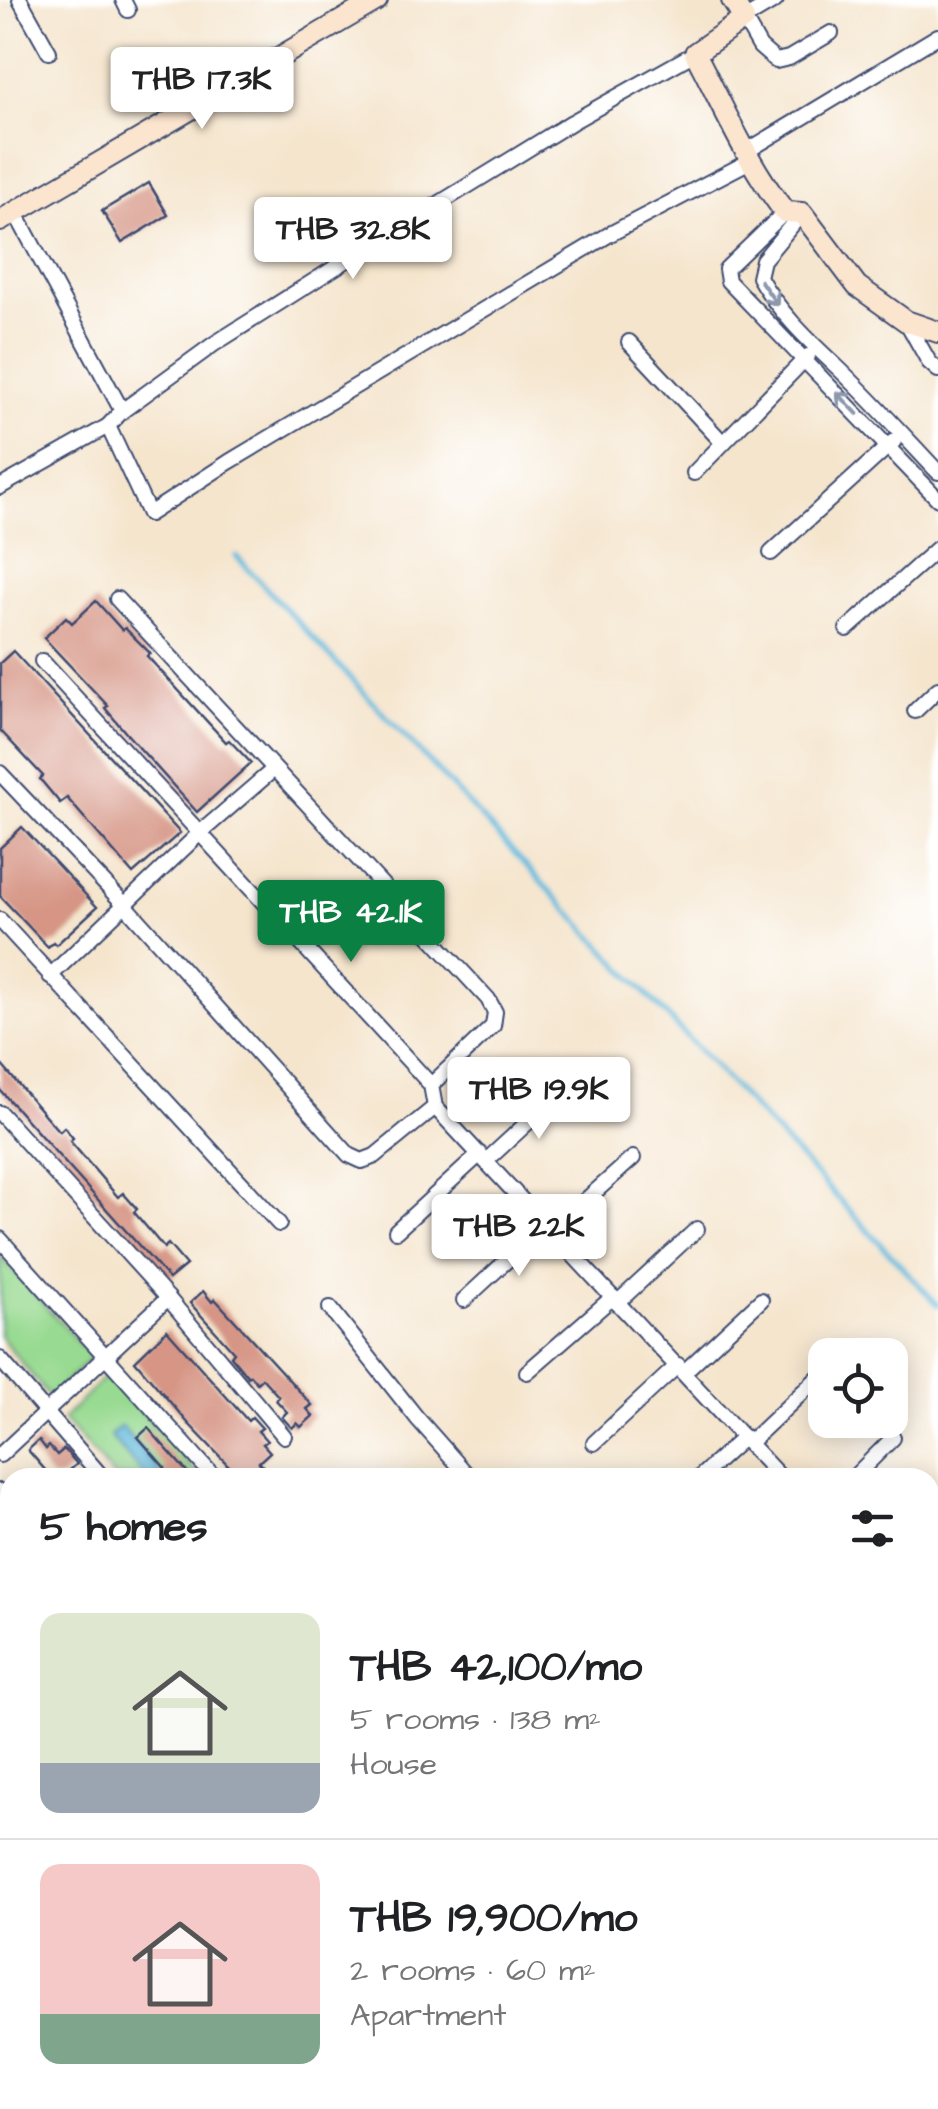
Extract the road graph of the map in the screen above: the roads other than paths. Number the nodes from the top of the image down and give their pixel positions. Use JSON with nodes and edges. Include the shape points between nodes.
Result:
{"nodes":[{"id":1,"x":20,"y":0,"type":"edge"},
{"id":2,"x":377,"y":0,"type":"edge"},
{"id":3,"x":732,"y":0,"type":"edge"},
{"id":4,"x":776,"y":0,"type":"edge"},
{"id":5,"x":744,"y":19,"type":"junction"},
{"id":6,"x":831,"y":33,"type":"dead end"},
{"id":7,"x":938,"y":36,"type":"edge"},
{"id":8,"x":48,"y":52,"type":"dead end"},
{"id":9,"x":695,"y":53,"type":"junction"},
{"id":10,"x":749,"y":156,"type":"junction"},
{"id":11,"x":794,"y":213,"type":"junction"},
{"id":12,"x":7,"y":217,"type":"edge"},
{"id":13,"x":906,"y":322,"type":"junction"},
{"id":14,"x":938,"y":332,"type":"edge"},
{"id":15,"x":629,"y":342,"type":"dead end"},
{"id":16,"x":816,"y":349,"type":"junction"},
{"id":17,"x":804,"y":361,"type":"junction"},
{"id":18,"x":938,"y":370,"type":"edge"},
{"id":19,"x":122,"y":410,"type":"junction"},
{"id":20,"x":108,"y":426,"type":"junction"},
{"id":21,"x":901,"y":433,"type":"junction"},
{"id":22,"x":723,"y":443,"type":"junction"},
{"id":23,"x":889,"y":448,"type":"junction"},
{"id":24,"x":938,"y":472,"type":"edge"},
{"id":25,"x":694,"y":473,"type":"dead end"},
{"id":26,"x":0,"y":487,"type":"edge"},
{"id":27,"x":938,"y":500,"type":"edge"},
{"id":28,"x":938,"y":548,"type":"edge"},
{"id":29,"x":771,"y":553,"type":"dead end"},
{"id":30,"x":117,"y":599,"type":"dead end"},
{"id":31,"x":847,"y":629,"type":"dead end"},
{"id":32,"x":42,"y":660,"type":"dead end"},
{"id":33,"x":938,"y":690,"type":"edge"},
{"id":34,"x":915,"y":712,"type":"dead end"},
{"id":35,"x":274,"y":769,"type":"junction"},
{"id":36,"x":0,"y":773,"type":"edge"},
{"id":37,"x":202,"y":832,"type":"junction"},
{"id":38,"x":126,"y":906,"type":"junction"},
{"id":39,"x":0,"y":920,"type":"edge"},
{"id":40,"x":50,"y":976,"type":"junction"},
{"id":41,"x":430,"y":1085,"type":"junction"},
{"id":42,"x":562,"y":1090,"type":"dead end"},
{"id":43,"x":435,"y":1107,"type":"junction"},
{"id":44,"x":0,"y":1114,"type":"edge"},
{"id":45,"x":483,"y":1158,"type":"junction"},
{"id":46,"x":633,"y":1158,"type":"dead end"},
{"id":47,"x":279,"y":1224,"type":"dead end"},
{"id":48,"x":548,"y":1228,"type":"junction"},
{"id":49,"x":697,"y":1229,"type":"dead end"},
{"id":50,"x":396,"y":1231,"type":"dead end"},
{"id":51,"x":0,"y":1238,"type":"edge"},
{"id":52,"x":168,"y":1298,"type":"junction"},
{"id":53,"x":464,"y":1300,"type":"dead end"},
{"id":54,"x":615,"y":1300,"type":"junction"},
{"id":55,"x":762,"y":1300,"type":"dead end"},
{"id":56,"x":330,"y":1308,"type":"dead end"},
{"id":57,"x":106,"y":1356,"type":"junction"},
{"id":58,"x":0,"y":1359,"type":"edge"},
{"id":59,"x":681,"y":1369,"type":"junction"},
{"id":60,"x":527,"y":1372,"type":"dead end"},
{"id":61,"x":808,"y":1386,"type":"edge"},
{"id":62,"x":46,"y":1414,"type":"junction"},
{"id":63,"x":284,"y":1436,"type":"dead end"},
{"id":64,"x":893,"y":1438,"type":"dead end"},
{"id":65,"x":746,"y":1440,"type":"junction"},
{"id":66,"x":594,"y":1443,"type":"dead end"},
{"id":67,"x":0,"y":1455,"type":"edge"},
{"id":68,"x":94,"y":1468,"type":"edge"},
{"id":69,"x":206,"y":1468,"type":"edge"},
{"id":70,"x":461,"y":1468,"type":"edge"},
{"id":71,"x":711,"y":1468,"type":"edge"},
{"id":72,"x":773,"y":1468,"type":"edge"},
{"id":73,"x":863,"y":1468,"type":"edge"}],
"edges":[{"from":1,"to":8,"type":"street"},
{"from":2,"to":12,"type":"street"},
{"from":3,"to":5,"type":"street"},
{"from":4,"to":5,"type":"street"},
{"from":5,"to":6,"type":"street","via":[[776,61]]},
{"from":5,"to":9,"type":"street"},
{"from":7,"to":10,"type":"street"},
{"from":9,"to":10,"type":"street"},
{"from":9,"to":19,"type":"street","via":[[355,255]]},
{"from":10,"to":11,"type":"street"},
{"from":10,"to":20,"type":"street","via":[[149,514]]},
{"from":11,"to":13,"type":"street","via":[[858,286]]},
{"from":11,"to":16,"type":"street","one_way":true,"via":[[758,277]]},
{"from":11,"to":17,"type":"street","via":[[726,269],[738,293]]},
{"from":12,"to":19,"type":"street"},
{"from":13,"to":14,"type":"street"},
{"from":13,"to":18,"type":"street"},
{"from":15,"to":22,"type":"street"},
{"from":16,"to":17,"type":"street"},
{"from":16,"to":21,"type":"street"},
{"from":17,"to":22,"type":"street"},
{"from":23,"to":17,"type":"street","one_way":true},
{"from":19,"to":20,"type":"street"},
{"from":20,"to":26,"type":"street"},
{"from":21,"to":23,"type":"street"},
{"from":21,"to":24,"type":"street"},
{"from":22,"to":25,"type":"street"},
{"from":23,"to":27,"type":"street"},
{"from":23,"to":29,"type":"street"},
{"from":28,"to":31,"type":"street"},
{"from":30,"to":35,"type":"street"},
{"from":32,"to":37,"type":"street"},
{"from":33,"to":34,"type":"street"},
{"from":35,"to":37,"type":"street"},
{"from":35,"to":41,"type":"street","via":[[495,1012],[494,1026]]},
{"from":36,"to":38,"type":"street"},
{"from":37,"to":38,"type":"street"},
{"from":37,"to":41,"type":"street"},
{"from":38,"to":40,"type":"street"},
{"from":38,"to":43,"type":"street","via":[[349,1155],[362,1161],[375,1156]]},
{"from":39,"to":40,"type":"street"},
{"from":40,"to":47,"type":"street"},
{"from":41,"to":43,"type":"street"},
{"from":42,"to":45,"type":"street"},
{"from":43,"to":45,"type":"street"},
{"from":44,"to":52,"type":"street"},
{"from":45,"to":48,"type":"street"},
{"from":45,"to":50,"type":"street"},
{"from":46,"to":48,"type":"street"},
{"from":48,"to":53,"type":"street"},
{"from":48,"to":54,"type":"street"},
{"from":49,"to":54,"type":"street"},
{"from":51,"to":57,"type":"street"},
{"from":52,"to":57,"type":"street"},
{"from":52,"to":63,"type":"street"},
{"from":54,"to":59,"type":"street"},
{"from":54,"to":60,"type":"street"},
{"from":55,"to":59,"type":"street"},
{"from":56,"to":70,"type":"street"},
{"from":57,"to":62,"type":"street"},
{"from":57,"to":69,"type":"street"},
{"from":58,"to":62,"type":"street"},
{"from":59,"to":65,"type":"street"},
{"from":59,"to":66,"type":"street"},
{"from":61,"to":65,"type":"street"},
{"from":62,"to":67,"type":"street"},
{"from":62,"to":68,"type":"street"},
{"from":64,"to":73,"type":"street"},
{"from":65,"to":71,"type":"street"},
{"from":65,"to":72,"type":"street"}]}
